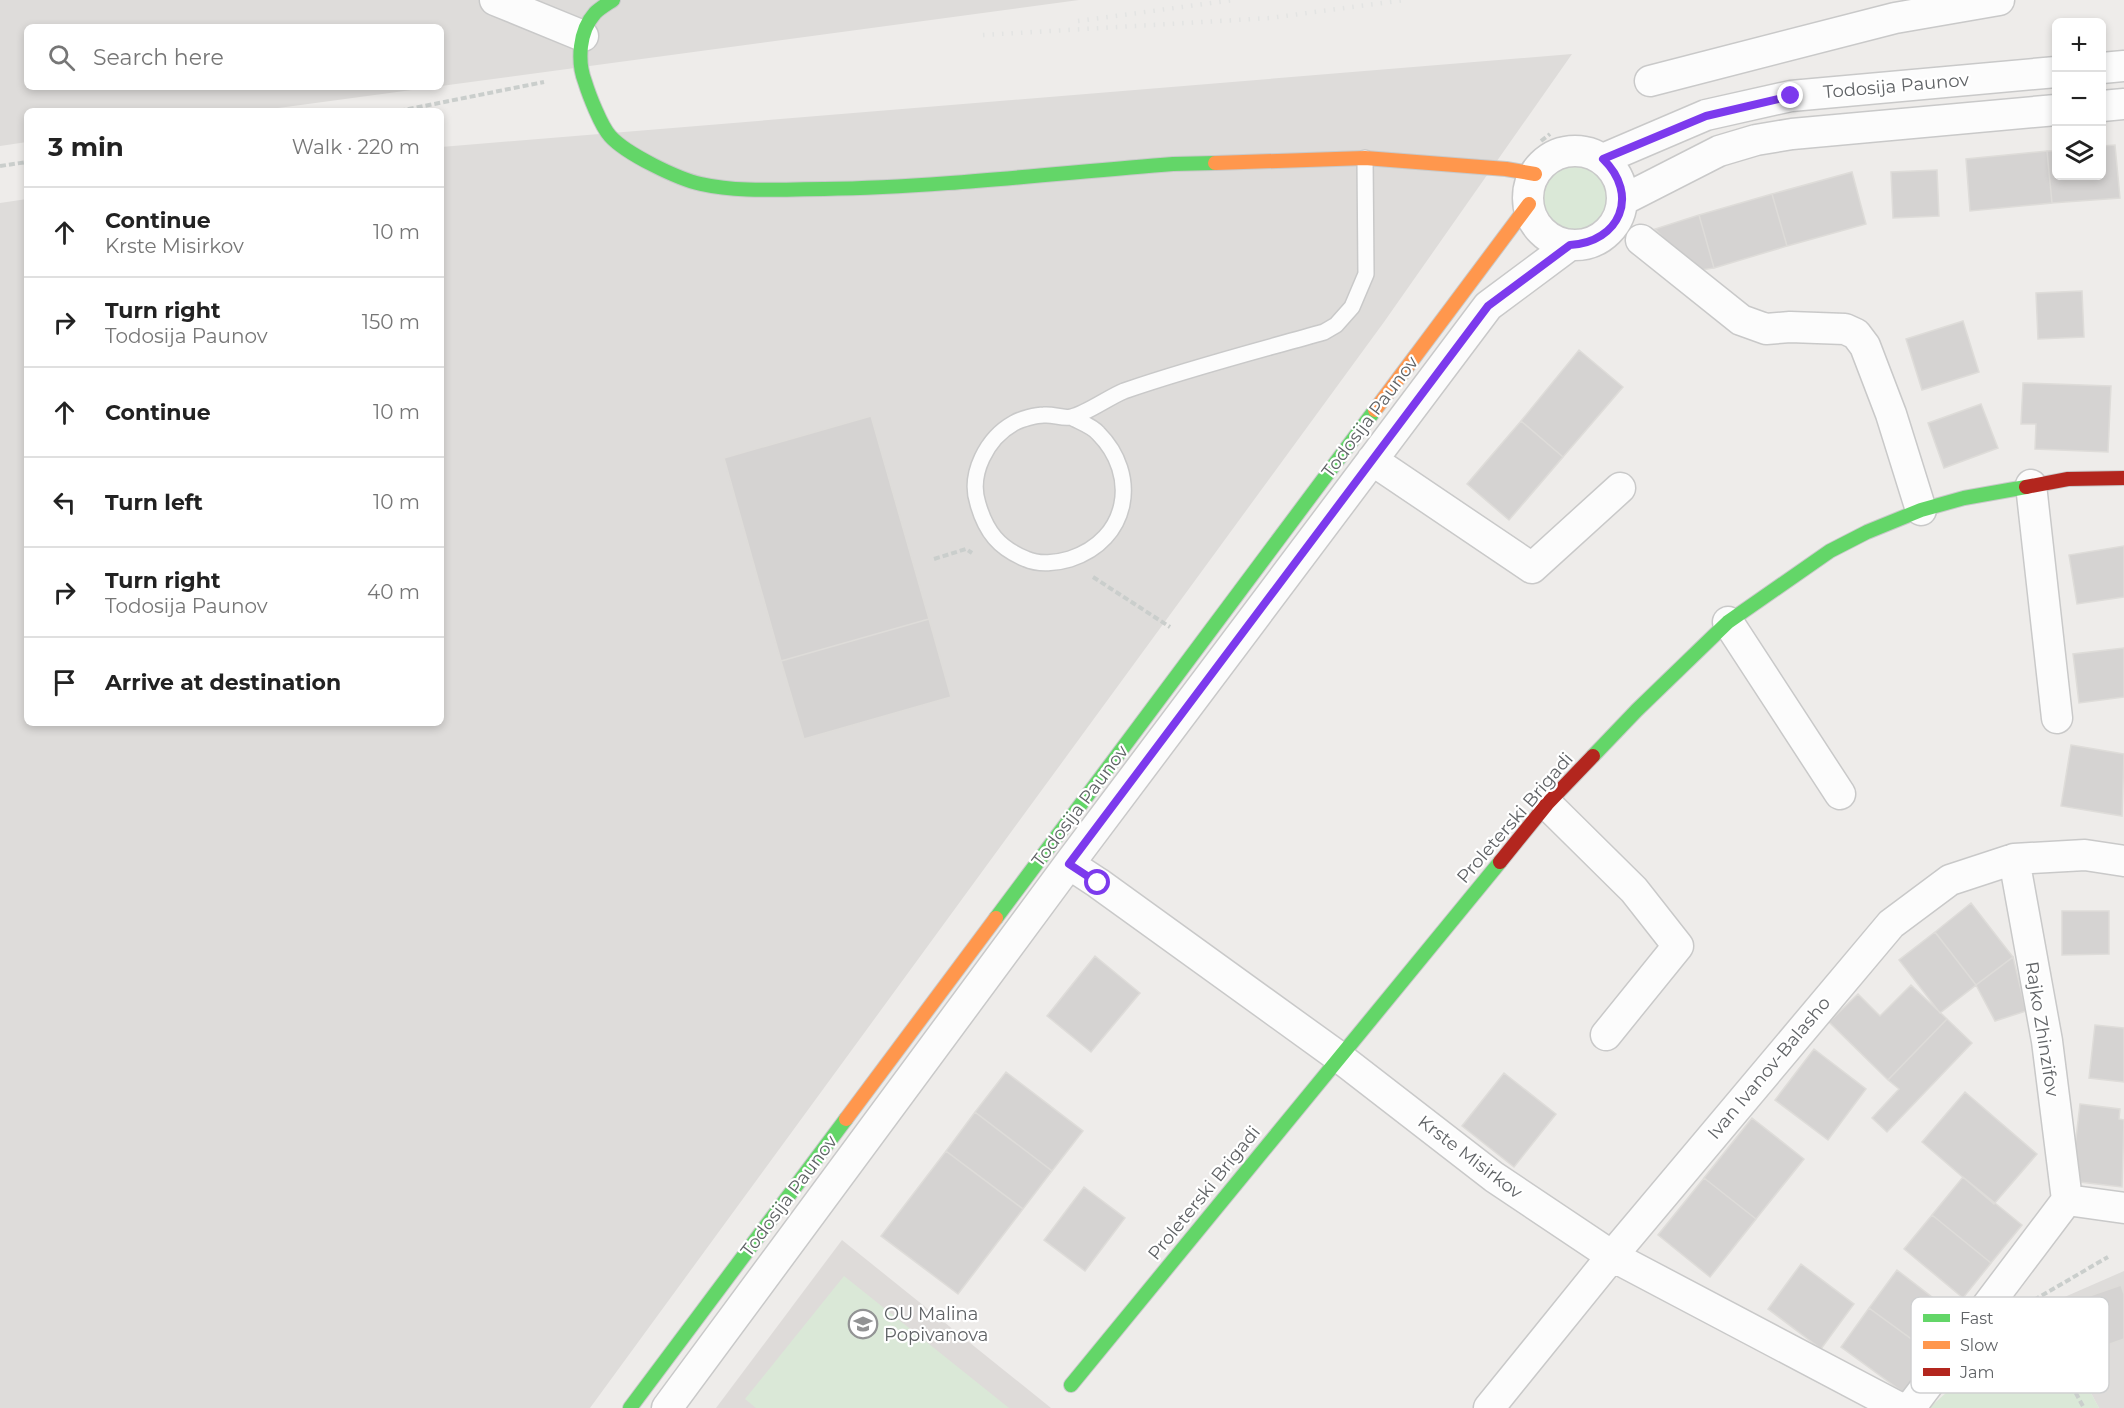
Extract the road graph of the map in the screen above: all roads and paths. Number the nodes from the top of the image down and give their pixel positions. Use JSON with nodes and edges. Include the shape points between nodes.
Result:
{"nodes":[{"id":1,"x":495,"y":0,"type":"edge"},
{"id":2,"x":613,"y":0,"type":"edge"},
{"id":3,"x":1999,"y":0,"type":"edge"},
{"id":4,"x":583,"y":36,"type":"junction"},
{"id":5,"x":2124,"y":66,"type":"edge"},
{"id":6,"x":2106,"y":68,"type":"edge"},
{"id":7,"x":2052,"y":72,"type":"edge"},
{"id":8,"x":1650,"y":81,"type":"dead end"},
{"id":9,"x":544,"y":82,"type":"dead end"},
{"id":10,"x":2124,"y":104,"type":"edge"},
{"id":11,"x":2106,"y":106,"type":"edge"},
{"id":12,"x":414,"y":108,"type":"edge"},
{"id":13,"x":2052,"y":110,"type":"edge"},
{"id":14,"x":1365,"y":158,"type":"junction"},
{"id":15,"x":1603,"y":159,"type":"junction"},
{"id":16,"x":24,"y":162,"type":"edge"},
{"id":17,"x":0,"y":166,"type":"edge"},
{"id":18,"x":1535,"y":174,"type":"junction"},
{"id":19,"x":1623,"y":200,"type":"junction"},
{"id":20,"x":1528,"y":204,"type":"junction"},
{"id":21,"x":1641,"y":240,"type":"dead end"},
{"id":22,"x":1570,"y":245,"type":"junction"},
{"id":23,"x":1071,"y":417,"type":"junction"},
{"id":24,"x":1372,"y":460,"type":"junction"},
{"id":25,"x":2124,"y":478,"type":"edge"},
{"id":26,"x":2031,"y":485,"type":"junction"},
{"id":27,"x":1620,"y":488,"type":"dead end"},
{"id":28,"x":1921,"y":510,"type":"junction"},
{"id":29,"x":1123,"y":595,"type":"dead end"},
{"id":30,"x":1728,"y":622,"type":"junction"},
{"id":31,"x":1175,"y":631,"type":"dead end"},
{"id":32,"x":2057,"y":718,"type":"dead end"},
{"id":33,"x":1840,"y":794,"type":"dead end"},
{"id":34,"x":1547,"y":804,"type":"junction"},
{"id":35,"x":2014,"y":859,"type":"junction"},
{"id":36,"x":2124,"y":861,"type":"edge"},
{"id":37,"x":1069,"y":864,"type":"junction"},
{"id":38,"x":1606,"y":1035,"type":"dead end"},
{"id":39,"x":1339,"y":1057,"type":"junction"},
{"id":40,"x":2067,"y":1200,"type":"junction"},
{"id":41,"x":2124,"y":1208,"type":"edge"},
{"id":42,"x":1612,"y":1256,"type":"junction"},
{"id":43,"x":2108,"y":1257,"type":"dead end"},
{"id":44,"x":1994,"y":1297,"type":"edge"},
{"id":45,"x":2040,"y":1297,"type":"edge"},
{"id":46,"x":1071,"y":1385,"type":"dead end"},
{"id":47,"x":1921,"y":1393,"type":"edge"},
{"id":48,"x":2076,"y":1393,"type":"edge"},
{"id":49,"x":630,"y":1408,"type":"edge"},
{"id":50,"x":667,"y":1408,"type":"edge"},
{"id":51,"x":1489,"y":1408,"type":"edge"},
{"id":52,"x":1900,"y":1408,"type":"edge"},
{"id":53,"x":1910,"y":1408,"type":"edge"},
{"id":54,"x":2084,"y":1408,"type":"edge"}],
"edges":[{"from":1,"to":4,"type":"street"},
{"from":2,"to":4,"type":"street","via":[[594,14]]},
{"from":3,"to":8,"type":"street","via":[[1895,18]]},
{"from":4,"to":14,"type":"street","via":[[579,55],[582,75],[609,135],[665,171],[700,184],[740,190],[872,189],[1173,164]]},
{"from":5,"to":6,"type":"street"},
{"from":7,"to":15,"type":"street","name":"Todosija Paunov","via":[[1791,96],[1706,116]]},
{"from":9,"to":12,"type":"path"},
{"from":10,"to":11,"type":"street"},
{"from":13,"to":19,"type":"street","via":[[1756,140],[1719,151]]},
{"from":14,"to":18,"type":"street"},
{"from":14,"to":23,"type":"lane","via":[[1366,274],[1352,308],[1336,325],[1324,332],[1122,392]]},
{"from":15,"to":18,"type":"street","via":[[1589,152],[1558,154],[1544,162]]},
{"from":15,"to":19,"type":"street","via":[[1621,184]]},
{"from":16,"to":17,"type":"path"},
{"from":18,"to":20,"type":"street"},
{"from":19,"to":22,"type":"street","via":[[1611,228],[1585,244]]},
{"from":20,"to":22,"type":"street","via":[[1542,231]]},
{"from":20,"to":49,"type":"street","name":"Todosija Paunov"},
{"from":21,"to":28,"type":"street","via":[[1741,320],[1766,329],[1845,329],[1856,334],[1865,346],[1891,414]]},
{"from":22,"to":24,"type":"street","name":"Todosija Paunov","via":[[1488,306]]},
{"from":23,"to":23,"type":"lane","via":[[1042,414],[1014,423],[992,442],[978,467],[975,497],[984,524],[1002,547],[1028,560],[1057,563],[1085,554],[1108,536],[1121,510],[1124,481],[1115,453],[1097,430]]},
{"from":24,"to":27,"type":"street","via":[[1532,568]]},
{"from":24,"to":37,"type":"street","name":"Todosija Paunov"},
{"from":25,"to":26,"type":"street","name":"Proleterski Brigadi","via":[[2068,479]]},
{"from":26,"to":28,"type":"street","name":"Proleterski Brigadi"},
{"from":26,"to":32,"type":"street"},
{"from":28,"to":30,"type":"street","name":"Proleterski Brigadi","via":[[1830,551]]},
{"from":29,"to":31,"type":"path"},
{"from":30,"to":33,"type":"street"},
{"from":30,"to":34,"type":"street","name":"Proleterski Brigadi"},
{"from":34,"to":38,"type":"street","via":[[1634,890],[1678,946]]},
{"from":34,"to":39,"type":"street","name":"Proleterski Brigadi"},
{"from":35,"to":36,"type":"street","name":"Ivan Ivanov-Balasho","via":[[2085,855]]},
{"from":35,"to":40,"type":"street","name":"Rajko Zhinzifov","via":[[2047,1041]]},
{"from":35,"to":42,"type":"street","name":"Ivan Ivanov-Balasho","via":[[1950,880],[1891,924]]},
{"from":37,"to":39,"type":"street","name":"Krste Misirkov"},
{"from":37,"to":50,"type":"street","name":"Todosija Paunov"},
{"from":39,"to":42,"type":"street","name":"Krste Misirkov","via":[[1494,1177]]},
{"from":39,"to":46,"type":"street","name":"Proleterski Brigadi"},
{"from":40,"to":41,"type":"street"},
{"from":40,"to":44,"type":"street"},
{"from":42,"to":51,"type":"street","name":"Ivan Ivanov-Balasho"},
{"from":42,"to":52,"type":"street","name":"Krste Misirkov"},
{"from":43,"to":45,"type":"path"},
{"from":47,"to":53,"type":"street"},
{"from":48,"to":54,"type":"path"}]}
